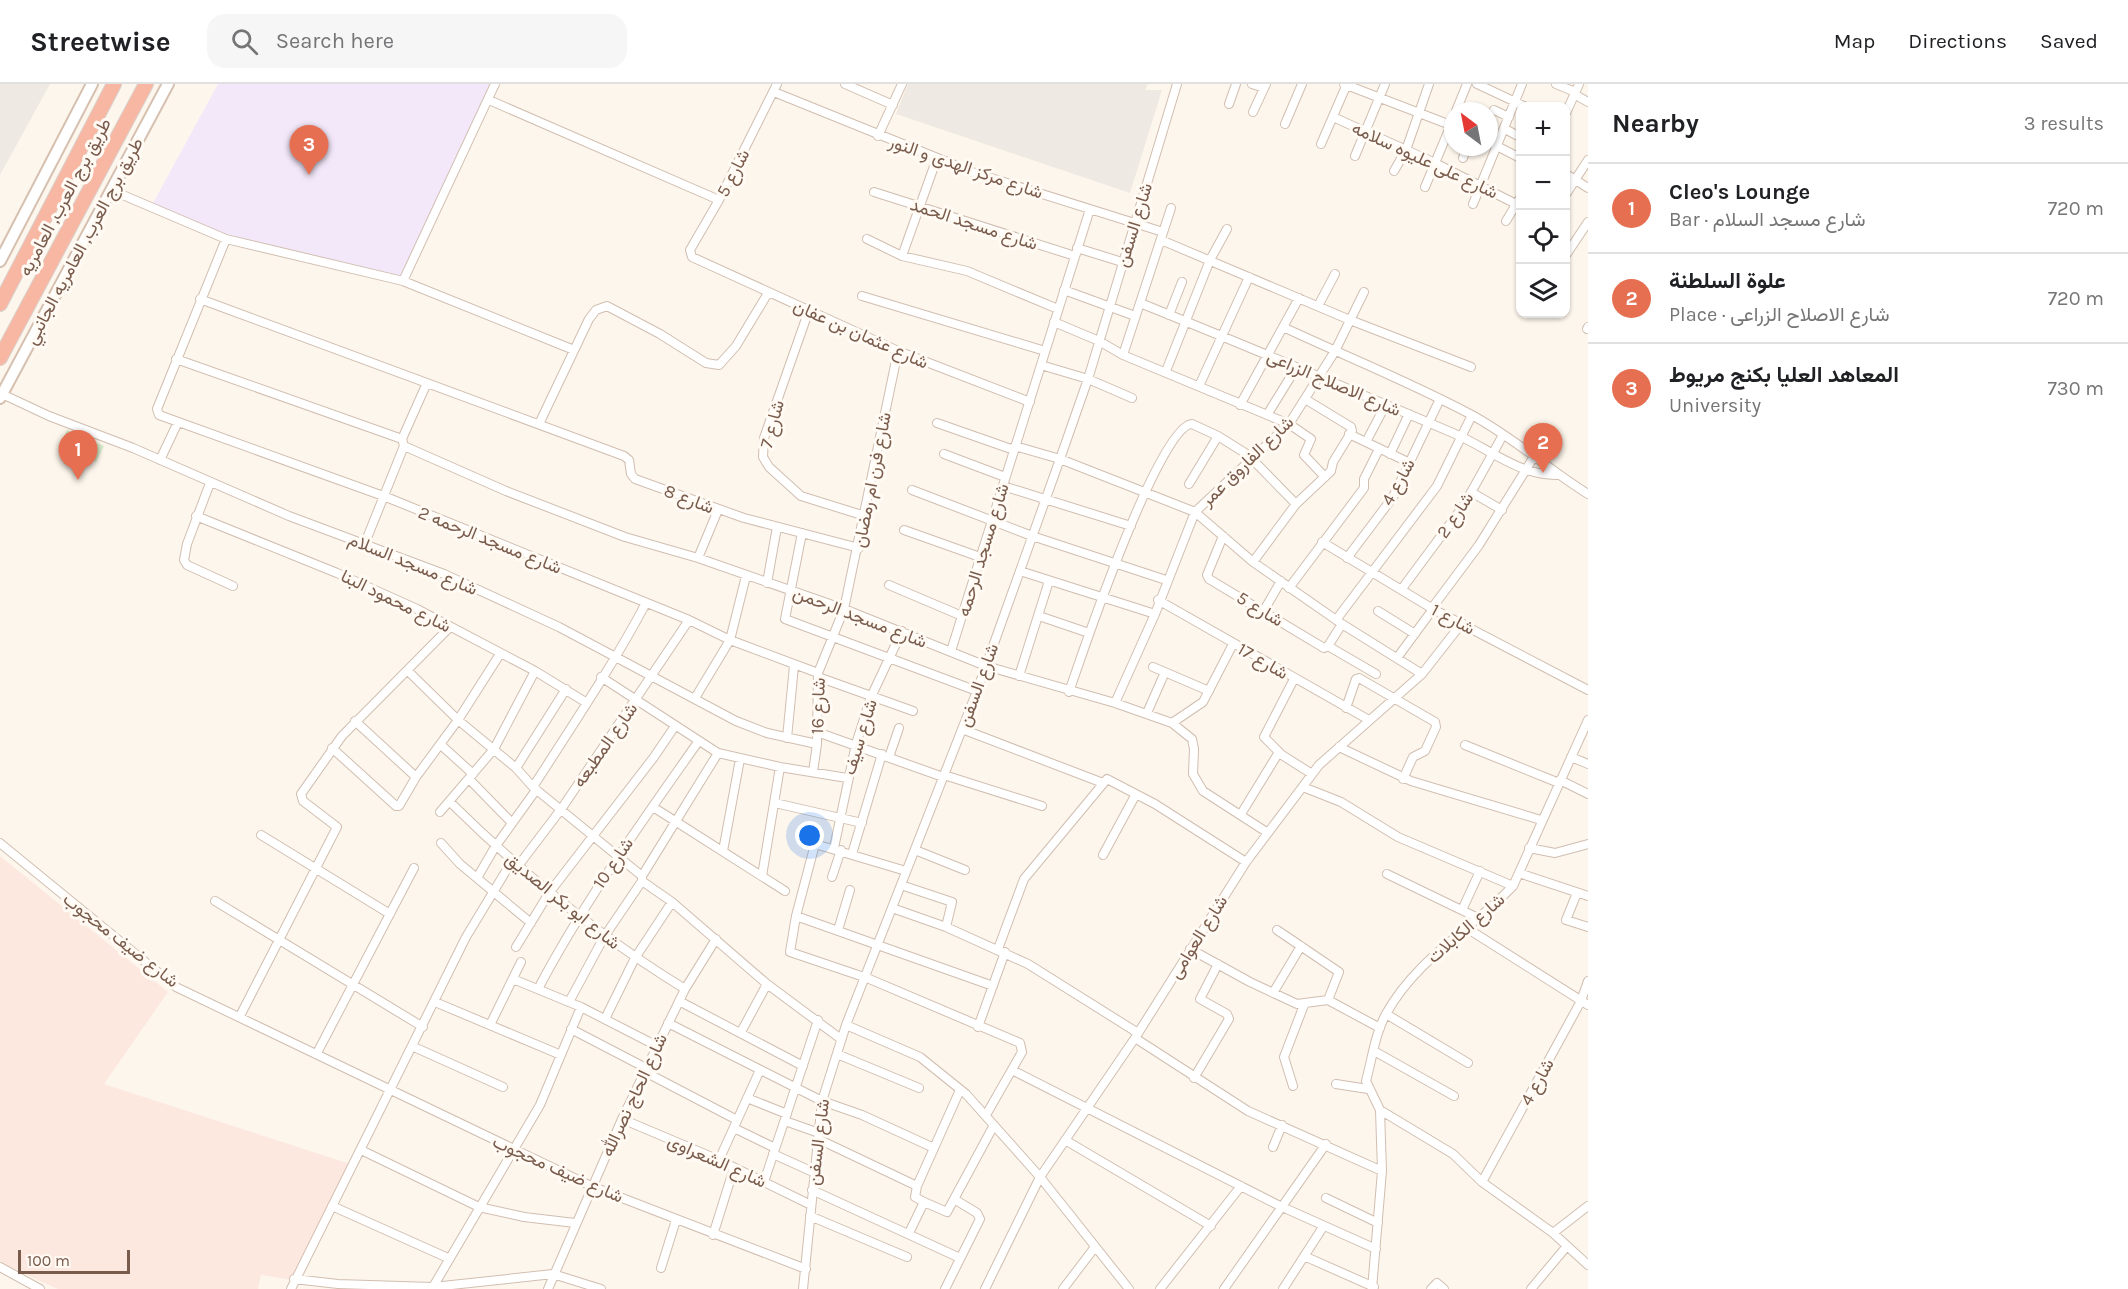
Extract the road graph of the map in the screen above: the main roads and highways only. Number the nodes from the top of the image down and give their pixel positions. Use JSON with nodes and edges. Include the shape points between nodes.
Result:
{"nodes":[{"id":1,"x":114,"y":84,"type":"edge"},
{"id":2,"x":146,"y":84,"type":"edge"},
{"id":3,"x":0,"y":304,"type":"edge"},
{"id":4,"x":0,"y":358,"type":"edge"}],
"edges":[{"from":1,"to":3,"type":"highway","name":"طريق برج العرب, العامريه"},
{"from":2,"to":4,"type":"highway","name":"طريق برج العرب, العامريه"}]}
